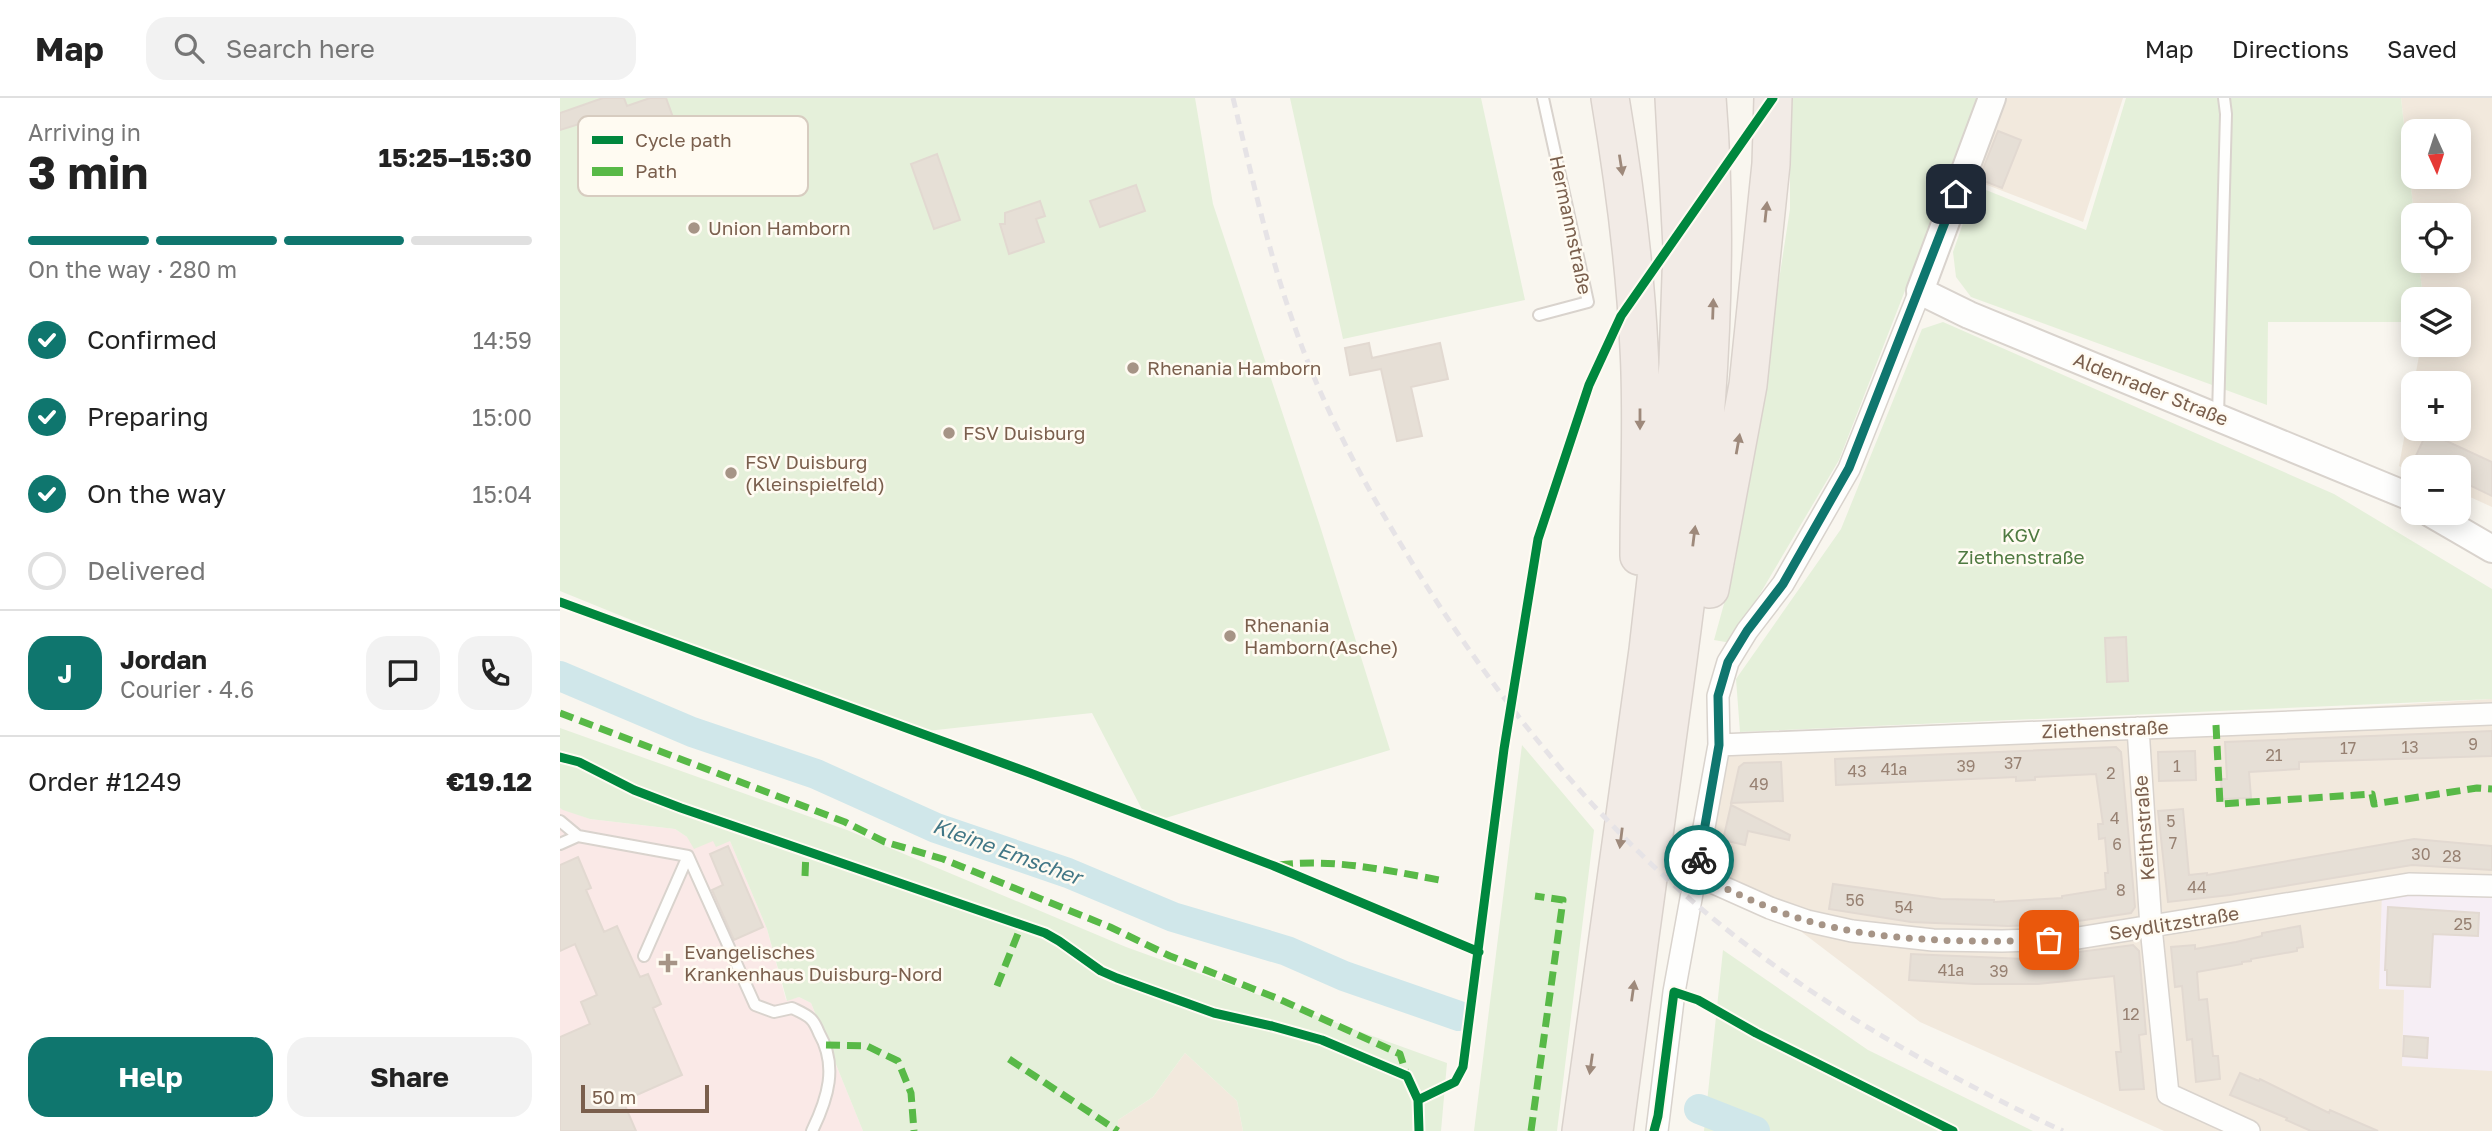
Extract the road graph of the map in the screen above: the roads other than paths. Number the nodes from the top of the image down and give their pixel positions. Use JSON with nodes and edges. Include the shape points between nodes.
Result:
{"nodes":[{"id":1,"x":1543,"y":98,"type":"edge"},
{"id":2,"x":1610,"y":98,"type":"edge"},
{"id":3,"x":1674,"y":98,"type":"edge"},
{"id":4,"x":1707,"y":98,"type":"edge"},
{"id":5,"x":1773,"y":98,"type":"edge"},
{"id":6,"x":1992,"y":98,"type":"edge"},
{"id":7,"x":2224,"y":98,"type":"edge"},
{"id":8,"x":1920,"y":291,"type":"junction"},
{"id":9,"x":1539,"y":315,"type":"dead end"},
{"id":10,"x":2218,"y":416,"type":"junction"},
{"id":11,"x":2401,"y":494,"type":"edge"},
{"id":12,"x":2451,"y":525,"type":"edge"},
{"id":13,"x":2470,"y":525,"type":"edge"},
{"id":14,"x":2492,"y":535,"type":"edge"},
{"id":15,"x":2492,"y":549,"type":"edge"},
{"id":16,"x":2492,"y":714,"type":"edge"},
{"id":17,"x":2138,"y":728,"type":"junction"},
{"id":18,"x":1719,"y":745,"type":"junction"},
{"id":19,"x":1630,"y":771,"type":"junction"},
{"id":20,"x":1660,"y":798,"type":"junction"},
{"id":21,"x":560,"y":821,"type":"edge"},
{"id":22,"x":578,"y":836,"type":"junction"},
{"id":23,"x":560,"y":844,"type":"edge"},
{"id":24,"x":688,"y":856,"type":"junction"},
{"id":25,"x":1696,"y":875,"type":"junction"},
{"id":26,"x":2492,"y":886,"type":"edge"},
{"id":27,"x":2151,"y":928,"type":"junction"},
{"id":28,"x":645,"y":956,"type":"dead end"},
{"id":29,"x":812,"y":1131,"type":"edge"},
{"id":30,"x":1581,"y":1131,"type":"edge"},
{"id":31,"x":1614,"y":1131,"type":"edge"},
{"id":32,"x":1657,"y":1131,"type":"edge"},
{"id":33,"x":2249,"y":1131,"type":"edge"}],
"edges":[{"from":1,"to":9,"type":"lane","name":"Hermannstraße","via":[[1588,302]]},
{"from":2,"to":19,"type":"highway","one_way":true,"via":[[1623,171],[1639,351],[1639,557]]},
{"from":3,"to":19,"type":"highway","via":[[1681,192],[1678,365],[1650,636]]},
{"from":20,"to":4,"type":"highway","one_way":true,"via":[[1704,450],[1710,365],[1714,235]]},
{"from":20,"to":5,"type":"highway","one_way":true,"via":[[1698,654],[1748,385]]},
{"from":6,"to":8,"type":"street"},
{"from":7,"to":10,"type":"lane"},
{"from":8,"to":10,"type":"street","name":"Aldenrader Straße"},
{"from":8,"to":18,"type":"street","via":[[1849,468],[1783,584],[1728,662],[1718,696]]},
{"from":10,"to":11,"type":"street","name":"Aldenrader Straße"},
{"from":12,"to":15,"type":"street"},
{"from":13,"to":14,"type":"street"},
{"from":16,"to":17,"type":"street","name":"Ziethenstraße"},
{"from":17,"to":18,"type":"street","name":"Ziethenstraße"},
{"from":17,"to":27,"type":"street","name":"Keithstraße"},
{"from":18,"to":25,"type":"street"},
{"from":19,"to":30,"type":"highway","one_way":true},
{"from":31,"to":20,"type":"highway","one_way":true},
{"from":21,"to":22,"type":"lane"},
{"from":22,"to":23,"type":"lane"},
{"from":22,"to":24,"type":"lane"},
{"from":24,"to":28,"type":"lane"},
{"from":24,"to":29,"type":"lane","via":[[755,1005],[774,1012],[792,1008],[811,1019],[826,1045],[830,1080]]},
{"from":25,"to":27,"type":"street","name":"Seydlitzstraße","via":[[1770,908],[1852,931],[2002,942],[2072,939]]},
{"from":25,"to":32,"type":"street","via":[[1674,992]]},
{"from":26,"to":27,"type":"street","name":"Seydlitzstraße","via":[[2409,884]]},
{"from":27,"to":33,"type":"street","name":"Keithstraße","via":[[2168,1094]]}]}
